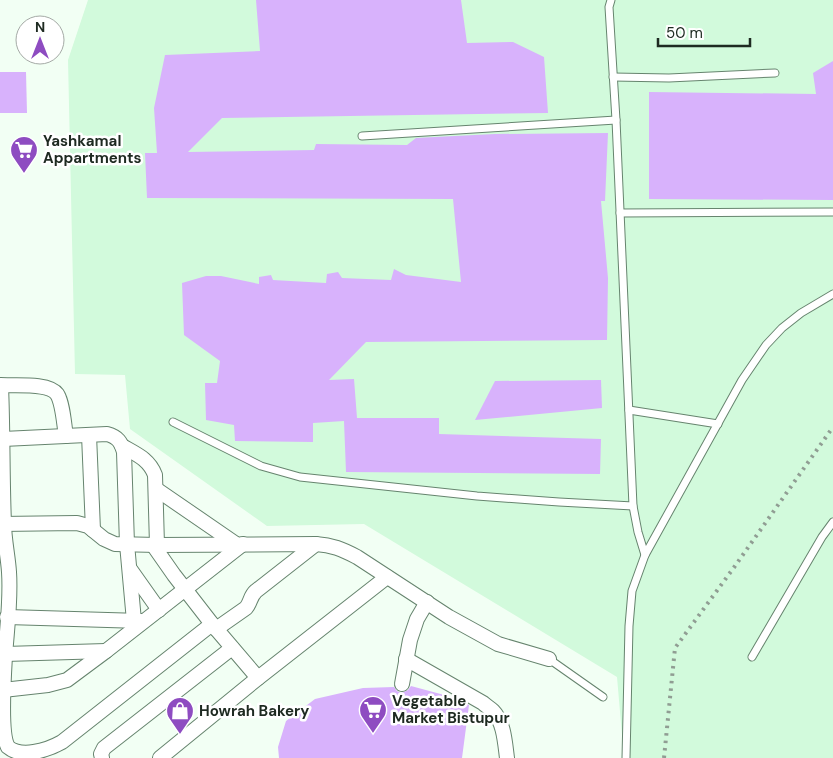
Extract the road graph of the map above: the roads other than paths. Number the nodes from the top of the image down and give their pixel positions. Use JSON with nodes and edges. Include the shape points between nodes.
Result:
{"nodes":[{"id":1,"x":611,"y":0,"type":"edge"},
{"id":2,"x":775,"y":73,"type":"dead end"},
{"id":3,"x":613,"y":77,"type":"junction"},
{"id":4,"x":616,"y":120,"type":"junction"},
{"id":5,"x":362,"y":136,"type":"dead end"},
{"id":6,"x":833,"y":212,"type":"edge"},
{"id":7,"x":620,"y":213,"type":"junction"},
{"id":8,"x":833,"y":294,"type":"edge"},
{"id":9,"x":1,"y":386,"type":"edge"},
{"id":10,"x":629,"y":410,"type":"junction"},
{"id":11,"x":173,"y":422,"type":"dead end"},
{"id":12,"x":718,"y":424,"type":"junction"},
{"id":13,"x":89,"y":435,"type":"junction"},
{"id":14,"x":66,"y":436,"type":"junction"},
{"id":15,"x":3,"y":439,"type":"junction"},
{"id":16,"x":122,"y":446,"type":"junction"},
{"id":17,"x":156,"y":489,"type":"junction"},
{"id":18,"x":633,"y":506,"type":"junction"},
{"id":19,"x":833,"y":522,"type":"edge"},
{"id":20,"x":2,"y":524,"type":"edge"},
{"id":21,"x":93,"y":530,"type":"junction"},
{"id":22,"x":127,"y":544,"type":"junction"},
{"id":23,"x":240,"y":544,"type":"junction"},
{"id":24,"x":316,"y":544,"type":"junction"},
{"id":25,"x":155,"y":545,"type":"junction"},
{"id":26,"x":645,"y":554,"type":"junction"},
{"id":27,"x":130,"y":569,"type":"junction"},
{"id":28,"x":387,"y":577,"type":"junction"},
{"id":29,"x":185,"y":589,"type":"junction"},
{"id":30,"x":427,"y":602,"type":"junction"},
{"id":31,"x":159,"y":610,"type":"junction"},
{"id":32,"x":7,"y":617,"type":"junction"},
{"id":33,"x":139,"y":621,"type":"junction"},
{"id":34,"x":214,"y":627,"type":"junction"},
{"id":35,"x":232,"y":648,"type":"junction"},
{"id":36,"x":106,"y":651,"type":"junction"},
{"id":37,"x":5,"y":654,"type":"junction"},
{"id":38,"x":752,"y":657,"type":"dead end"},
{"id":39,"x":406,"y":659,"type":"junction"},
{"id":40,"x":549,"y":660,"type":"joint"},
{"id":41,"x":258,"y":678,"type":"junction"},
{"id":42,"x":402,"y":684,"type":"dead end"},
{"id":43,"x":3,"y":690,"type":"junction"},
{"id":44,"x":603,"y":697,"type":"dead end"},
{"id":45,"x":102,"y":758,"type":"edge"},
{"id":46,"x":160,"y":758,"type":"edge"},
{"id":47,"x":506,"y":758,"type":"edge"},
{"id":48,"x":626,"y":758,"type":"edge"}],
"edges":[{"from":1,"to":3,"type":"lane"},
{"from":2,"to":3,"type":"lane"},
{"from":3,"to":4,"type":"lane"},
{"from":4,"to":5,"type":"lane"},
{"from":4,"to":7,"type":"lane"},
{"from":6,"to":7,"type":"lane"},
{"from":7,"to":10,"type":"lane"},
{"from":8,"to":12,"type":"lane","via":[[801,313],[766,345]]},
{"from":9,"to":14,"type":"street","via":[[40,386],[57,393]]},
{"from":9,"to":15,"type":"street"},
{"from":10,"to":12,"type":"lane"},
{"from":10,"to":18,"type":"lane"},
{"from":11,"to":18,"type":"lane","via":[[261,466],[300,477],[477,496]]},
{"from":12,"to":26,"type":"lane"},
{"from":13,"to":14,"type":"street"},
{"from":13,"to":16,"type":"street","via":[[114,436]]},
{"from":13,"to":21,"type":"street"},
{"from":14,"to":15,"type":"street"},
{"from":15,"to":20,"type":"street"},
{"from":16,"to":17,"type":"street","via":[[152,467]]},
{"from":16,"to":22,"type":"street"},
{"from":17,"to":23,"type":"street"},
{"from":17,"to":25,"type":"street"},
{"from":18,"to":26,"type":"lane"},
{"from":19,"to":38,"type":"lane"},
{"from":20,"to":21,"type":"street","via":[[77,523]]},
{"from":20,"to":32,"type":"street","via":[[9,571]]},
{"from":21,"to":22,"type":"street","via":[[115,544]]},
{"from":22,"to":25,"type":"street"},
{"from":22,"to":27,"type":"street"},
{"from":23,"to":24,"type":"street"},
{"from":23,"to":25,"type":"street"},
{"from":23,"to":29,"type":"street"},
{"from":24,"to":28,"type":"street","via":[[344,550]]},
{"from":24,"to":34,"type":"street","via":[[252,594],[246,608]]},
{"from":25,"to":29,"type":"street"},
{"from":26,"to":48,"type":"lane","via":[[632,591]]},
{"from":27,"to":31,"type":"street"},
{"from":27,"to":33,"type":"street"},
{"from":28,"to":30,"type":"street"},
{"from":28,"to":41,"type":"street"},
{"from":29,"to":31,"type":"street"},
{"from":29,"to":34,"type":"street"},
{"from":30,"to":39,"type":"street","via":[[417,619]]},
{"from":30,"to":40,"type":"street","via":[[498,644]]},
{"from":31,"to":33,"type":"street"},
{"from":32,"to":33,"type":"street"},
{"from":32,"to":37,"type":"street"},
{"from":33,"to":36,"type":"street"},
{"from":34,"to":35,"type":"street"},
{"from":34,"to":43,"type":"street","via":[[62,742],[40,755],[16,755],[7,746]]},
{"from":35,"to":41,"type":"street"},
{"from":35,"to":45,"type":"street","via":[[104,748]]},
{"from":36,"to":37,"type":"street"},
{"from":36,"to":43,"type":"street","via":[[68,680]]},
{"from":37,"to":43,"type":"street"},
{"from":39,"to":42,"type":"street"},
{"from":39,"to":47,"type":"street","via":[[494,712],[502,726]]},
{"from":40,"to":44,"type":"lane"},
{"from":41,"to":46,"type":"street"}]}
